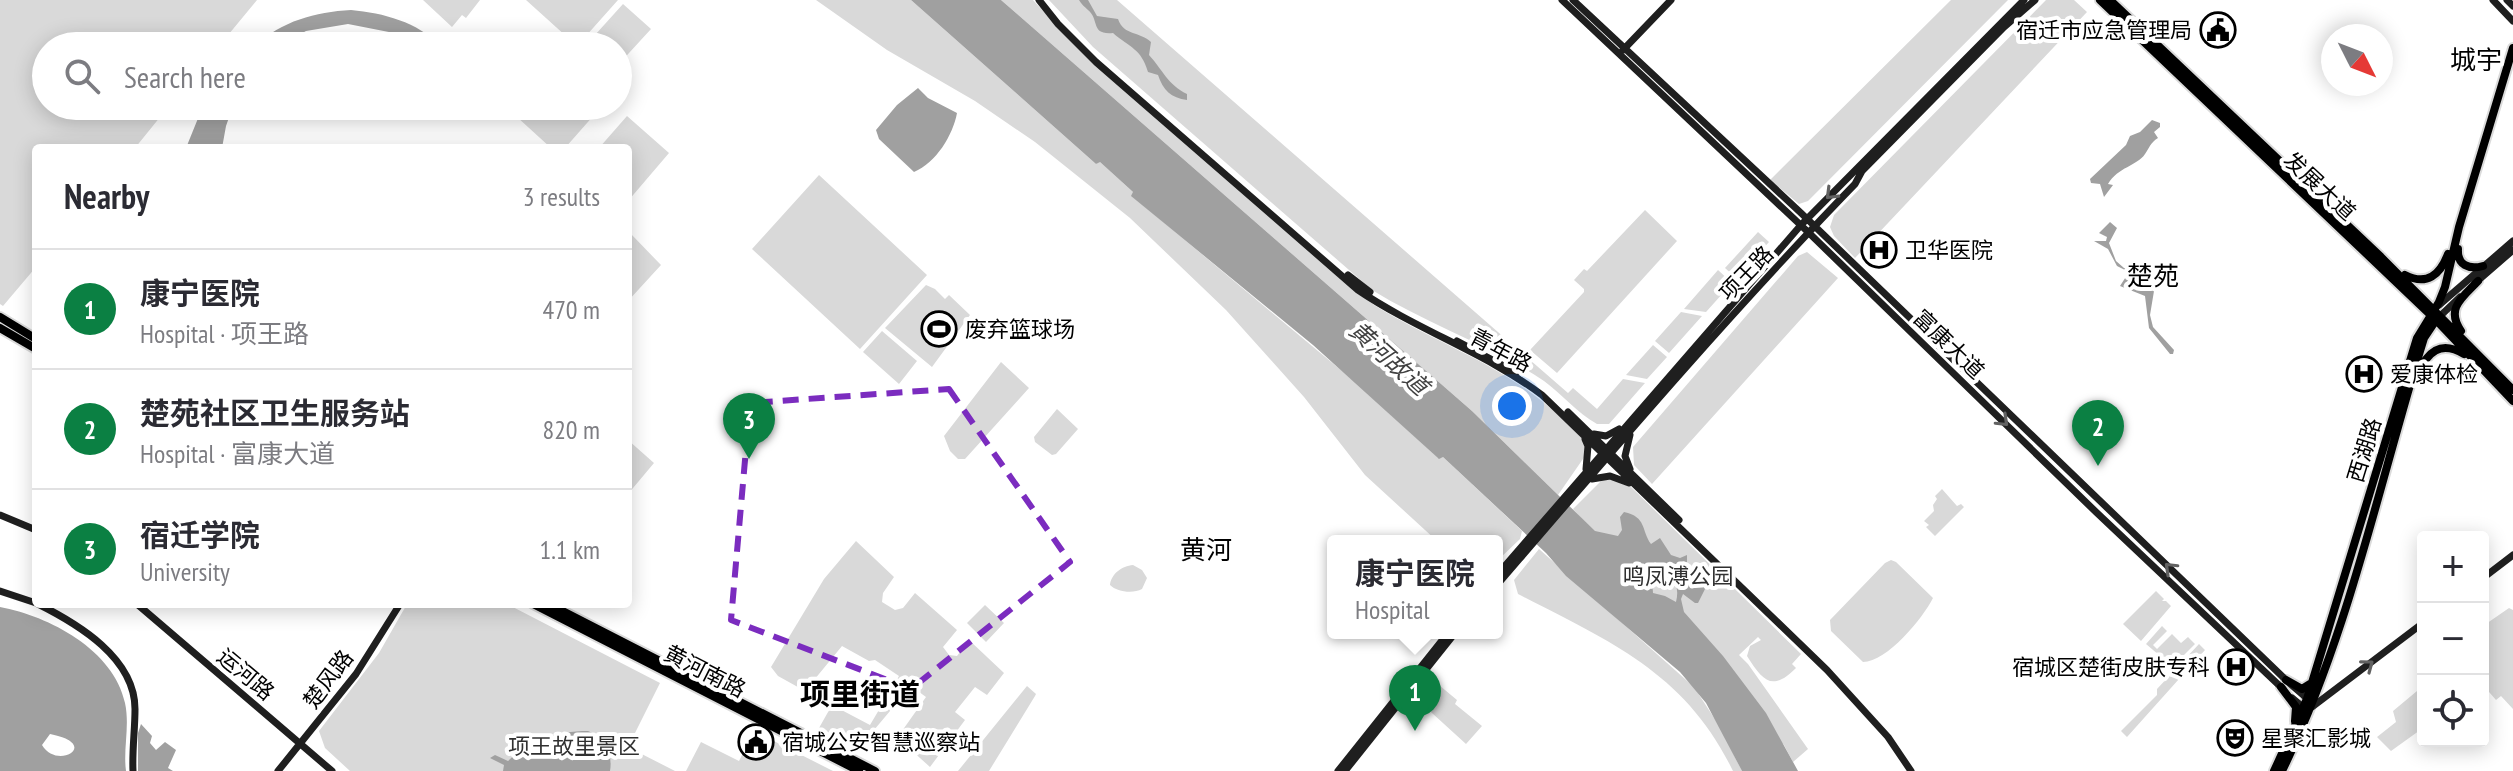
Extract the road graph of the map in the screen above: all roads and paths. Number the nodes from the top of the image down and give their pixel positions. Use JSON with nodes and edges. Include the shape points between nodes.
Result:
{"nodes":[{"id":1,"x":1042,"y":0,"type":"edge"},
{"id":2,"x":1562,"y":0,"type":"edge"},
{"id":3,"x":1573,"y":0,"type":"edge"},
{"id":4,"x":1671,"y":0,"type":"edge"},
{"id":5,"x":2024,"y":0,"type":"edge"},
{"id":6,"x":2035,"y":0,"type":"edge"},
{"id":7,"x":2100,"y":0,"type":"edge"},
{"id":8,"x":2110,"y":0,"type":"edge"},
{"id":9,"x":2494,"y":0,"type":"edge"},
{"id":10,"x":2507,"y":0,"type":"edge"},
{"id":11,"x":2513,"y":6,"type":"edge"},
{"id":12,"x":2513,"y":21,"type":"edge"},
{"id":13,"x":2513,"y":48,"type":"edge"},
{"id":14,"x":1622,"y":52,"type":"junction"},
{"id":15,"x":1804,"y":222,"type":"junction"},
{"id":16,"x":2459,"y":227,"type":"junction"},
{"id":17,"x":1811,"y":228,"type":"junction"},
{"id":18,"x":2513,"y":241,"type":"edge"},
{"id":19,"x":2513,"y":250,"type":"edge"},
{"id":20,"x":2381,"y":257,"type":"junction"},
{"id":21,"x":2483,"y":266,"type":"junction"},
{"id":22,"x":2478,"y":281,"type":"junction"},
{"id":23,"x":2411,"y":297,"type":"junction"},
{"id":24,"x":2435,"y":315,"type":"junction"},
{"id":25,"x":0,"y":317,"type":"edge"},
{"id":26,"x":0,"y":328,"type":"edge"},
{"id":27,"x":32,"y":337,"type":"edge"},
{"id":28,"x":2417,"y":338,"type":"junction"},
{"id":29,"x":32,"y":347,"type":"edge"},
{"id":30,"x":2478,"y":359,"type":"junction"},
{"id":31,"x":2513,"y":390,"type":"edge"},
{"id":32,"x":2408,"y":394,"type":"junction"},
{"id":33,"x":2513,"y":401,"type":"edge"},
{"id":34,"x":1562,"y":410,"type":"junction"},
{"id":35,"x":1628,"y":428,"type":"junction"},
{"id":36,"x":1607,"y":453,"type":"junction"},
{"id":37,"x":1587,"y":477,"type":"junction"},
{"id":38,"x":1646,"y":491,"type":"junction"},
{"id":39,"x":0,"y":515,"type":"edge"},
{"id":40,"x":32,"y":528,"type":"edge"},
{"id":41,"x":2513,"y":555,"type":"edge"},
{"id":42,"x":1518,"y":556,"type":"junction"},
{"id":43,"x":1503,"y":570,"type":"edge"},
{"id":44,"x":2489,"y":573,"type":"edge"},
{"id":45,"x":1503,"y":577,"type":"edge"},
{"id":46,"x":0,"y":591,"type":"edge"},
{"id":47,"x":32,"y":601,"type":"edge"},
{"id":48,"x":46,"y":608,"type":"edge"},
{"id":49,"x":142,"y":608,"type":"edge"},
{"id":50,"x":397,"y":608,"type":"edge"},
{"id":51,"x":541,"y":608,"type":"edge"},
{"id":52,"x":557,"y":608,"type":"edge"},
{"id":53,"x":2417,"y":627,"type":"edge"},
{"id":54,"x":1443,"y":639,"type":"edge"},
{"id":55,"x":1450,"y":639,"type":"edge"},
{"id":56,"x":2317,"y":665,"type":"junction"},
{"id":57,"x":2283,"y":684,"type":"junction"},
{"id":58,"x":2310,"y":703,"type":"junction"},
{"id":59,"x":2291,"y":736,"type":"junction"},
{"id":60,"x":301,"y":745,"type":"junction"},
{"id":61,"x":133,"y":771,"type":"edge"},
{"id":62,"x":278,"y":771,"type":"edge"},
{"id":63,"x":332,"y":771,"type":"edge"},
{"id":64,"x":859,"y":771,"type":"edge"},
{"id":65,"x":875,"y":771,"type":"edge"},
{"id":66,"x":1338,"y":771,"type":"edge"},
{"id":67,"x":1345,"y":771,"type":"edge"},
{"id":68,"x":1914,"y":771,"type":"edge"},
{"id":69,"x":2274,"y":771,"type":"edge"},
{"id":70,"x":2282,"y":771,"type":"edge"}],
"edges":[{"from":1,"to":34,"type":"street","name":"青年路","via":[[1096,62],[1358,290],[1529,385]]},
{"from":2,"to":14,"type":"street","name":"富康大道"},
{"from":3,"to":14,"type":"street","name":"富康大道"},
{"from":4,"to":14,"type":"street"},
{"from":5,"to":15,"type":"street","name":"项王路","one_way":true},
{"from":6,"to":17,"type":"street","name":"项王路"},
{"from":7,"to":23,"type":"main road","name":"发展大道"},
{"from":8,"to":20,"type":"main road","name":"发展大道"},
{"from":9,"to":12,"type":"street"},
{"from":10,"to":11,"type":"street"},
{"from":13,"to":16,"type":"main road","name":"西湖路"},
{"from":14,"to":15,"type":"street","name":"富康大道"},
{"from":15,"to":17,"type":"street","name":"富康大道"},
{"from":15,"to":35,"type":"street","name":"项王路"},
{"from":16,"to":20,"type":"main road","via":[[2441,270],[2431,279],[2409,278]]},
{"from":16,"to":21,"type":"main road","via":[[2459,260],[2471,268]]},
{"from":16,"to":24,"type":"main road","name":"西湖路"},
{"from":17,"to":35,"type":"street","name":"项王路"},
{"from":17,"to":57,"type":"street","name":"富康大道","via":[[2096,512]]},
{"from":18,"to":21,"type":"street"},
{"from":19,"to":22,"type":"street"},
{"from":20,"to":24,"type":"main road","name":"发展大道"},
{"from":21,"to":24,"type":"street"},
{"from":22,"to":24,"type":"street"},
{"from":22,"to":30,"type":"main road","via":[[2458,303],[2453,318]]},
{"from":23,"to":24,"type":"main road","name":"发展大道"},
{"from":23,"to":28,"type":"main road","via":[[2421,317]]},
{"from":24,"to":28,"type":"main road","name":"西湖路"},
{"from":24,"to":30,"type":"main road","name":"发展大道"},
{"from":24,"to":32,"type":"main road","name":"西湖路"},
{"from":25,"to":27,"type":"main road"},
{"from":26,"to":29,"type":"main road"},
{"from":28,"to":56,"type":"main road","name":"西湖路"},
{"from":30,"to":31,"type":"main road","name":"发展大道"},
{"from":30,"to":32,"type":"main road","via":[[2449,347],[2436,349]]},
{"from":30,"to":33,"type":"main road","name":"发展大道"},
{"from":32,"to":58,"type":"main road","name":"西湖路","via":[[2354,579]]},
{"from":34,"to":35,"type":"street","via":[[1595,435]]},
{"from":34,"to":36,"type":"street","name":"青年路"},
{"from":34,"to":37,"type":"street","via":[[1588,446]]},
{"from":35,"to":36,"type":"street","name":"项王路"},
{"from":35,"to":38,"type":"street","via":[[1625,456]]},
{"from":36,"to":37,"type":"street","name":"项王路"},
{"from":36,"to":38,"type":"street","name":"青年路"},
{"from":37,"to":38,"type":"street","via":[[1618,477]]},
{"from":37,"to":42,"type":"street","name":"项王路"},
{"from":38,"to":68,"type":"street","name":"青年路","via":[[1827,670]]},
{"from":39,"to":40,"type":"street"},
{"from":41,"to":44,"type":"street"},
{"from":42,"to":43,"type":"street","name":"项王路"},
{"from":42,"to":45,"type":"street","name":"项王路"},
{"from":46,"to":47,"type":"street"},
{"from":48,"to":61,"type":"street","via":[[120,664],[134,692]]},
{"from":49,"to":60,"type":"street","name":"运河路"},
{"from":50,"to":60,"type":"street","name":"楚风路","via":[[356,674]]},
{"from":51,"to":64,"type":"main road","name":"黄河南路"},
{"from":52,"to":65,"type":"main road","name":"黄河南路"},
{"from":58,"to":53,"type":"street","one_way":true},
{"from":54,"to":66,"type":"street"},
{"from":55,"to":67,"type":"street"},
{"from":56,"to":57,"type":"main road","via":[[2305,689]]},
{"from":56,"to":58,"type":"main road","name":"西湖路"},
{"from":57,"to":58,"type":"street","name":"富康大道"},
{"from":57,"to":59,"type":"main road","via":[[2297,710]]},
{"from":58,"to":59,"type":"main road","name":"西湖路"},
{"from":58,"to":70,"type":"main road","name":"西湖路"},
{"from":59,"to":69,"type":"main road","name":"西湖路"},
{"from":60,"to":62,"type":"street","name":"楚风路"},
{"from":60,"to":63,"type":"street","name":"运河路"}]}
